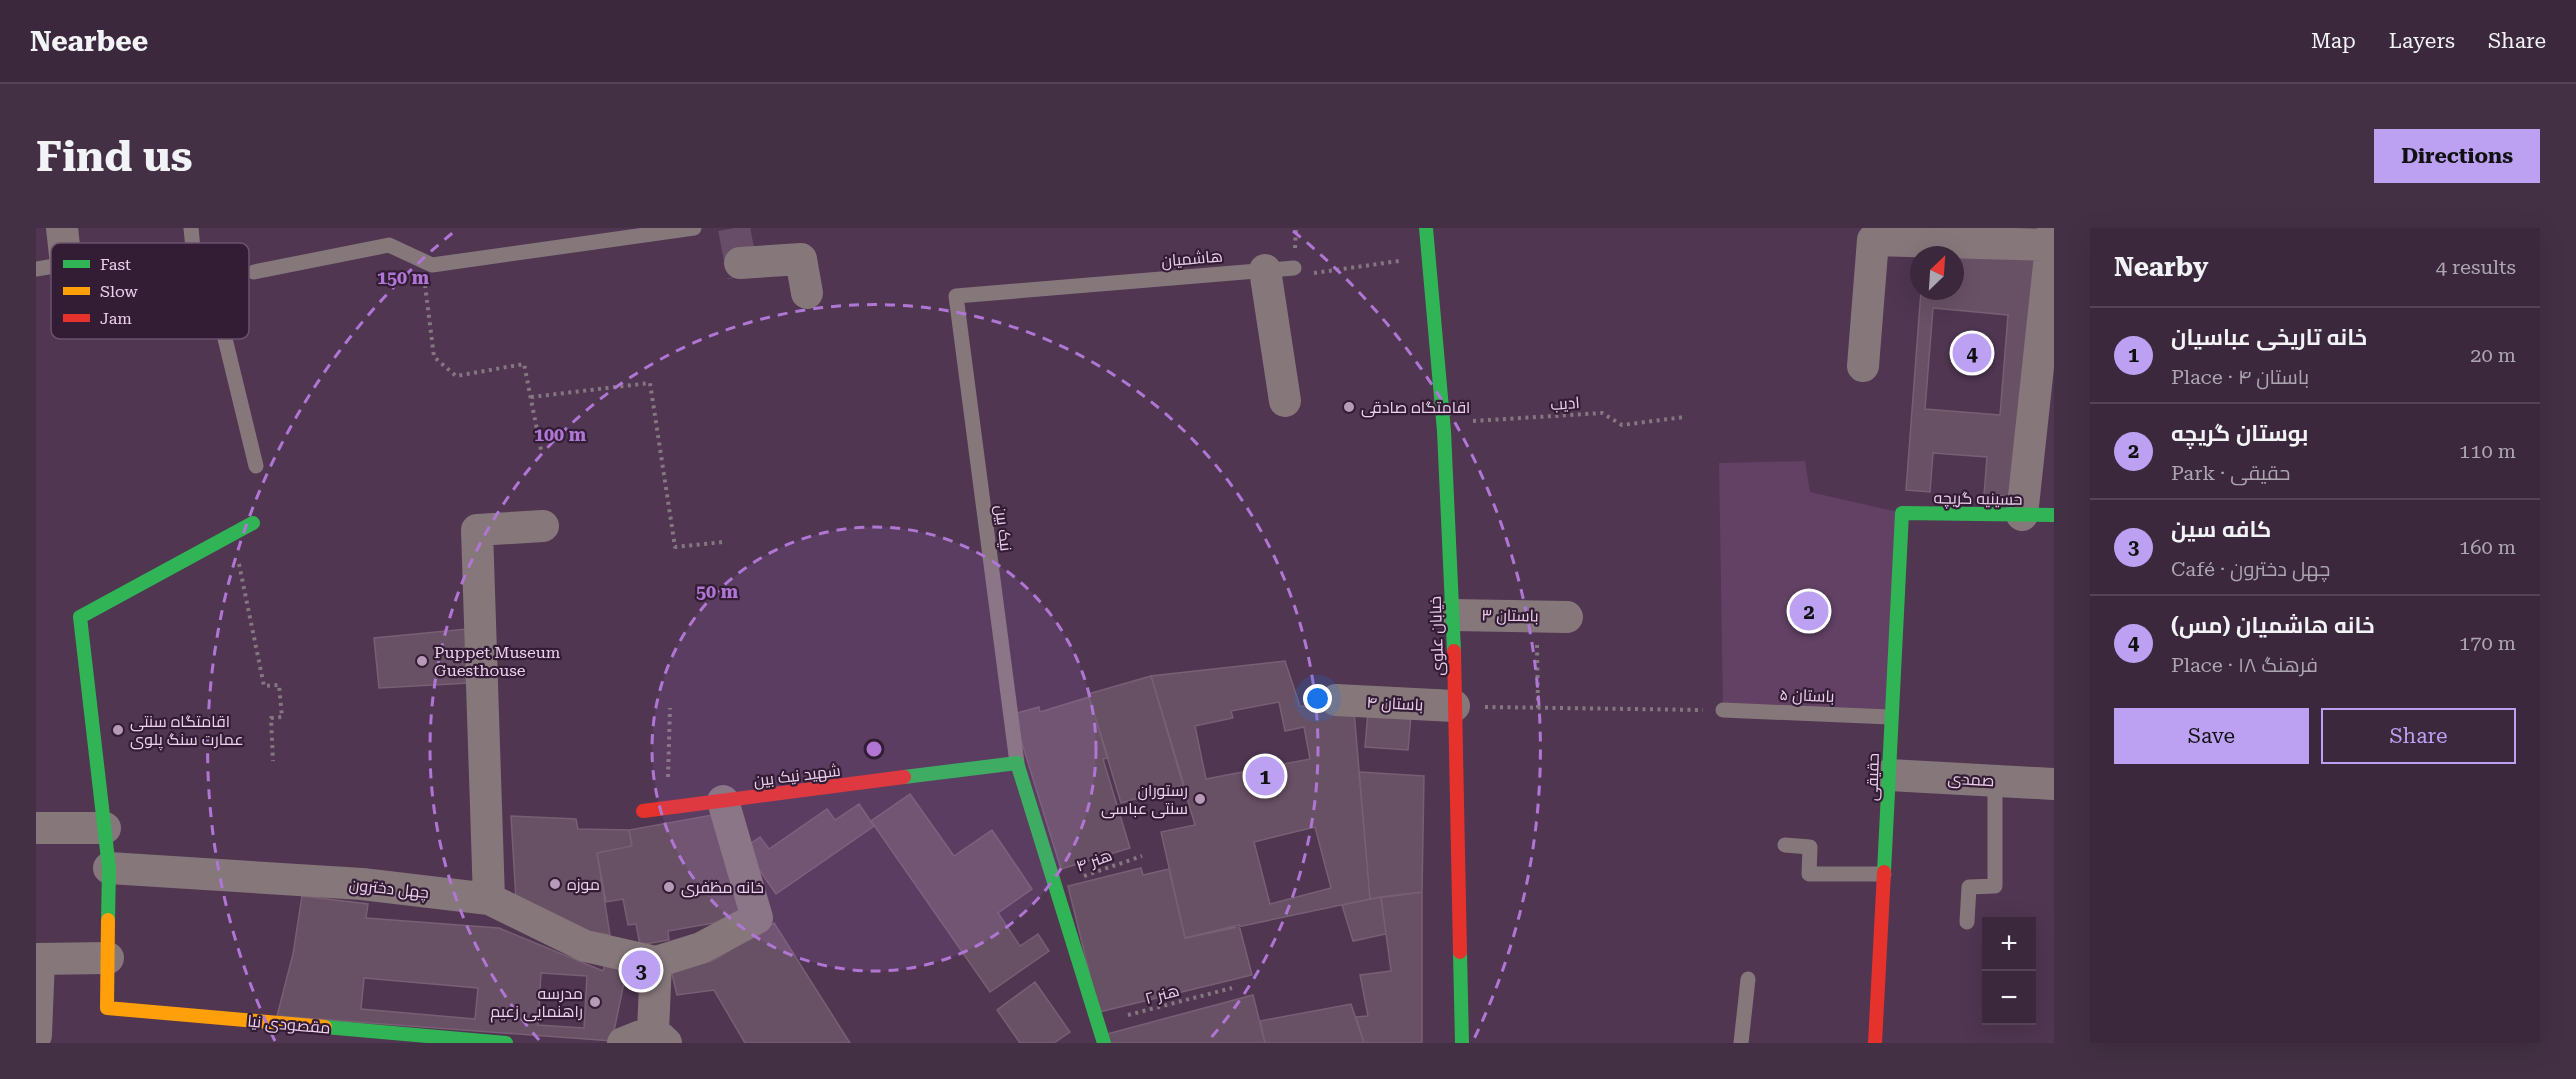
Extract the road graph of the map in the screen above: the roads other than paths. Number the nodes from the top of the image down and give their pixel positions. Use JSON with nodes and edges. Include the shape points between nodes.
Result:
{"nodes":[{"id":1,"x":62,"y":228,"type":"edge"},
{"id":2,"x":191,"y":228,"type":"edge"},
{"id":3,"x":694,"y":228,"type":"edge"},
{"id":4,"x":1426,"y":228,"type":"edge"},
{"id":5,"x":1992,"y":236,"type":"edge"},
{"id":6,"x":2052,"y":237,"type":"edge"},
{"id":7,"x":63,"y":243,"type":"edge"},
{"id":8,"x":192,"y":243,"type":"edge"},
{"id":9,"x":740,"y":263,"type":"dead end"},
{"id":10,"x":1280,"y":269,"type":"joint"},
{"id":11,"x":254,"y":272,"type":"dead end"},
{"id":12,"x":807,"y":293,"type":"dead end"},
{"id":13,"x":956,"y":296,"type":"joint"},
{"id":14,"x":225,"y":339,"type":"edge"},
{"id":15,"x":1863,"y":366,"type":"dead end"},
{"id":16,"x":1285,"y":401,"type":"dead end"},
{"id":17,"x":256,"y":466,"type":"dead end"},
{"id":18,"x":1902,"y":513,"type":"joint"},
{"id":19,"x":2022,"y":515,"type":"junction"},
{"id":20,"x":2054,"y":515,"type":"edge"},
{"id":21,"x":253,"y":523,"type":"dead end"},
{"id":22,"x":543,"y":526,"type":"dead end"},
{"id":23,"x":1452,"y":615,"type":"junction"},
{"id":24,"x":1567,"y":616,"type":"dead end"},
{"id":25,"x":1336,"y":700,"type":"dead end"},
{"id":26,"x":1454,"y":706,"type":"junction"},
{"id":27,"x":1723,"y":710,"type":"road end"},
{"id":28,"x":1890,"y":717,"type":"junction"},
{"id":29,"x":1017,"y":764,"type":"junction"},
{"id":30,"x":1889,"y":775,"type":"junction"},
{"id":31,"x":1995,"y":780,"type":"junction"},
{"id":32,"x":2054,"y":784,"type":"edge"},
{"id":33,"x":723,"y":801,"type":"junction"},
{"id":34,"x":643,"y":811,"type":"dead end"},
{"id":35,"x":36,"y":828,"type":"edge"},
{"id":36,"x":105,"y":828,"type":"junction"},
{"id":37,"x":1785,"y":845,"type":"dead end"},
{"id":38,"x":109,"y":868,"type":"junction"},
{"id":39,"x":1884,"y":874,"type":"junction"},
{"id":40,"x":489,"y":899,"type":"junction"},
{"id":41,"x":1967,"y":922,"type":"dead end"},
{"id":42,"x":108,"y":958,"type":"junction"},
{"id":43,"x":38,"y":959,"type":"edge"},
{"id":44,"x":656,"y":962,"type":"junction"},
{"id":45,"x":1748,"y":979,"type":"dead end"},
{"id":46,"x":36,"y":1035,"type":"edge"},
{"id":47,"x":660,"y":1037,"type":"edge"},
{"id":48,"x":506,"y":1043,"type":"edge"},
{"id":49,"x":623,"y":1043,"type":"edge"},
{"id":50,"x":1104,"y":1043,"type":"edge"},
{"id":51,"x":1462,"y":1043,"type":"edge"},
{"id":52,"x":1741,"y":1043,"type":"edge"},
{"id":53,"x":1875,"y":1043,"type":"edge"}],
"edges":[{"from":1,"to":7,"type":"street"},
{"from":2,"to":8,"type":"lane"},
{"from":3,"to":11,"type":"lane","via":[[432,265],[389,245]]},
{"from":4,"to":23,"type":"street","name":"خیابان علوی","via":[[1443,423]]},
{"from":5,"to":6,"type":"street"},
{"from":5,"to":15,"type":"street","via":[[1873,240]]},
{"from":6,"to":19,"type":"street"},
{"from":9,"to":12,"type":"street","via":[[801,259]]},
{"from":10,"to":13,"type":"lane","name":"هاشمیان"},
{"from":10,"to":16,"type":"street"},
{"from":13,"to":29,"type":"lane","name":"نیک بین"},
{"from":14,"to":17,"type":"lane"},
{"from":18,"to":19,"type":"street","name":"حسینیه گریچه"},
{"from":18,"to":28,"type":"street","name":"حقیقی"},
{"from":19,"to":20,"type":"street","name":"حسینیه گریچه"},
{"from":21,"to":36,"type":"street","via":[[80,617]]},
{"from":22,"to":40,"type":"street","via":[[477,530]]},
{"from":23,"to":24,"type":"street","name":"باستان ۳"},
{"from":23,"to":26,"type":"street","name":"خیابان علوی"},
{"from":25,"to":26,"type":"street","name":"باستان ۴"},
{"from":26,"to":51,"type":"street","name":"خیابان علوی"},
{"from":27,"to":28,"type":"lane","name":"باستان ۵"},
{"from":28,"to":30,"type":"street","name":"حقیقی"},
{"from":29,"to":33,"type":"street","name":"شهید نیک بین"},
{"from":29,"to":50,"type":"street"},
{"from":30,"to":31,"type":"street","name":"صمدی"},
{"from":30,"to":39,"type":"street","name":"حقیقی"},
{"from":31,"to":32,"type":"street","name":"صمدی"},
{"from":31,"to":41,"type":"lane","via":[[1995,886],[1969,887]]},
{"from":33,"to":34,"type":"street","name":"شهید نیک بین"},
{"from":33,"to":44,"type":"street","via":[[757,918],[701,948]]},
{"from":35,"to":36,"type":"street"},
{"from":36,"to":38,"type":"street"},
{"from":37,"to":39,"type":"lane","via":[[1810,847],[1809,874]]},
{"from":38,"to":40,"type":"street","name":"چهل دخترون","via":[[362,884]]},
{"from":38,"to":42,"type":"street"},
{"from":39,"to":53,"type":"street","name":"حقیقی"},
{"from":40,"to":44,"type":"street","name":"چهل دخترون","via":[[585,946]]},
{"from":42,"to":43,"type":"street"},
{"from":42,"to":48,"type":"street","name":"مقصودی نیا","via":[[107,1008]]},
{"from":43,"to":46,"type":"street"},
{"from":44,"to":47,"type":"street"},
{"from":45,"to":52,"type":"lane"},
{"from":47,"to":49,"type":"street"}]}
